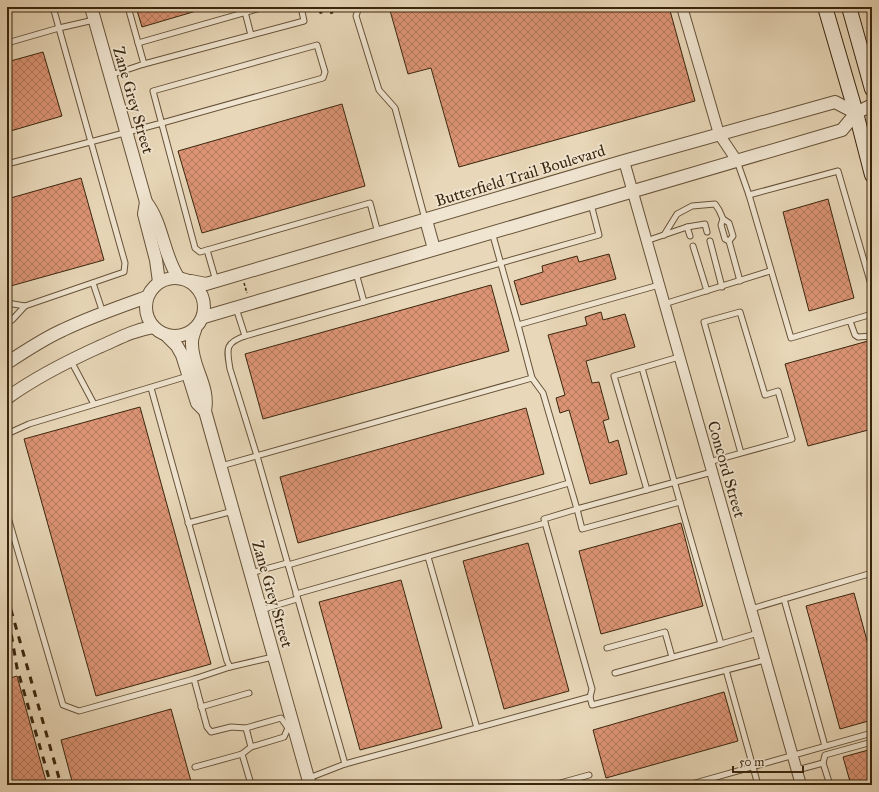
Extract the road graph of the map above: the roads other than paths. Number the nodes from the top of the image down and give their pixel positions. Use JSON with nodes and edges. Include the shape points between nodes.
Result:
{"nodes":[{"id":1,"x":53,"y":7,"type":"edge"},
{"id":2,"x":91,"y":7,"type":"edge"},
{"id":3,"x":128,"y":7,"type":"edge"},
{"id":4,"x":264,"y":7,"type":"edge"},
{"id":5,"x":301,"y":7,"type":"edge"},
{"id":6,"x":359,"y":7,"type":"edge"},
{"id":7,"x":682,"y":7,"type":"edge"},
{"id":8,"x":825,"y":7,"type":"edge"},
{"id":9,"x":849,"y":7,"type":"edge"},
{"id":10,"x":245,"y":12,"type":"junction"},
{"id":11,"x":94,"y":20,"type":"junction"},
{"id":12,"x":59,"y":28,"type":"junction"},
{"id":13,"x":251,"y":35,"type":"junction"},
{"id":14,"x":7,"y":43,"type":"edge"},
{"id":15,"x":138,"y":43,"type":"junction"},
{"id":16,"x":144,"y":64,"type":"junction"},
{"id":17,"x":110,"y":75,"type":"junction"},
{"id":18,"x":872,"y":89,"type":"edge"},
{"id":19,"x":872,"y":105,"type":"edge"},
{"id":20,"x":856,"y":113,"type":"junction"},
{"id":21,"x":162,"y":123,"type":"junction"},
{"id":22,"x":126,"y":133,"type":"junction"},
{"id":23,"x":719,"y":134,"type":"junction"},
{"id":24,"x":91,"y":141,"type":"junction"},
{"id":25,"x":624,"y":161,"type":"junction"},
{"id":26,"x":736,"y":161,"type":"junction"},
{"id":27,"x":7,"y":164,"type":"edge"},
{"id":28,"x":872,"y":175,"type":"edge"},
{"id":29,"x":632,"y":192,"type":"junction"},
{"id":30,"x":749,"y":195,"type":"junction"},
{"id":31,"x":146,"y":202,"type":"junction"},
{"id":32,"x":591,"y":204,"type":"junction"},
{"id":33,"x":723,"y":218,"type":"junction"},
{"id":34,"x":426,"y":220,"type":"junction"},
{"id":35,"x":687,"y":227,"type":"junction"},
{"id":36,"x":492,"y":232,"type":"junction"},
{"id":37,"x":707,"y":232,"type":"dead end"},
{"id":38,"x":378,"y":234,"type":"junction"},
{"id":39,"x":664,"y":236,"type":"junction"},
{"id":40,"x":690,"y":236,"type":"dead end"},
{"id":41,"x":710,"y":241,"type":"dead end"},
{"id":42,"x":729,"y":241,"type":"junction"},
{"id":43,"x":646,"y":242,"type":"junction"},
{"id":44,"x":693,"y":246,"type":"dead end"},
{"id":45,"x":434,"y":249,"type":"junction"},
{"id":46,"x":207,"y":250,"type":"junction"},
{"id":47,"x":501,"y":263,"type":"junction"},
{"id":48,"x":770,"y":271,"type":"junction"},
{"id":49,"x":356,"y":272,"type":"junction"},
{"id":50,"x":178,"y":277,"type":"junction"},
{"id":51,"x":191,"y":281,"type":"junction"},
{"id":52,"x":216,"y":281,"type":"junction"},
{"id":53,"x":740,"y":281,"type":"junction"},
{"id":54,"x":159,"y":282,"type":"junction"},
{"id":55,"x":93,"y":283,"type":"junction"},
{"id":56,"x":659,"y":285,"type":"junction"},
{"id":57,"x":722,"y":287,"type":"junction"},
{"id":58,"x":872,"y":288,"type":"edge"},
{"id":59,"x":707,"y":291,"type":"junction"},
{"id":60,"x":147,"y":297,"type":"junction"},
{"id":61,"x":364,"y":302,"type":"junction"},
{"id":62,"x":7,"y":303,"type":"edge"},
{"id":63,"x":664,"y":304,"type":"junction"},
{"id":64,"x":25,"y":306,"type":"junction"},
{"id":65,"x":236,"y":307,"type":"junction"},
{"id":66,"x":103,"y":313,"type":"junction"},
{"id":67,"x":872,"y":314,"type":"edge"},
{"id":68,"x":204,"y":317,"type":"junction"},
{"id":69,"x":850,"y":321,"type":"junction"},
{"id":70,"x":7,"y":323,"type":"edge"},
{"id":71,"x":518,"y":325,"type":"junction"},
{"id":72,"x":153,"y":327,"type":"junction"},
{"id":73,"x":195,"y":330,"type":"junction"},
{"id":74,"x":166,"y":335,"type":"junction"},
{"id":75,"x":245,"y":336,"type":"junction"},
{"id":76,"x":872,"y":336,"type":"edge"},
{"id":77,"x":679,"y":357,"type":"junction"},
{"id":78,"x":70,"y":360,"type":"junction"},
{"id":79,"x":7,"y":363,"type":"edge"},
{"id":80,"x":642,"y":368,"type":"junction"},
{"id":81,"x":189,"y":376,"type":"junction"},
{"id":82,"x":532,"y":378,"type":"junction"},
{"id":83,"x":151,"y":388,"type":"junction"},
{"id":84,"x":7,"y":398,"type":"edge"},
{"id":85,"x":94,"y":404,"type":"junction"},
{"id":86,"x":205,"y":411,"type":"junction"},
{"id":87,"x":7,"y":434,"type":"edge"},
{"id":88,"x":741,"y":453,"type":"junction"},
{"id":89,"x":257,"y":456,"type":"junction"},
{"id":90,"x":221,"y":466,"type":"junction"},
{"id":91,"x":710,"y":467,"type":"junction"},
{"id":92,"x":675,"y":482,"type":"junction"},
{"id":93,"x":569,"y":483,"type":"junction"},
{"id":94,"x":647,"y":490,"type":"junction"},
{"id":95,"x":680,"y":502,"type":"junction"},
{"id":96,"x":577,"y":509,"type":"junction"},
{"id":97,"x":233,"y":512,"type":"junction"},
{"id":98,"x":7,"y":514,"type":"edge"},
{"id":99,"x":188,"y":523,"type":"junction"},
{"id":100,"x":545,"y":523,"type":"junction"},
{"id":101,"x":428,"y":557,"type":"junction"},
{"id":102,"x":288,"y":564,"type":"junction"},
{"id":103,"x":250,"y":573,"type":"junction"},
{"id":104,"x":872,"y":573,"type":"edge"},
{"id":105,"x":297,"y":597,"type":"junction"},
{"id":106,"x":784,"y":600,"type":"junction"},
{"id":107,"x":751,"y":609,"type":"junction"},
{"id":108,"x":261,"y":610,"type":"junction"},
{"id":109,"x":758,"y":633,"type":"junction"},
{"id":110,"x":721,"y":644,"type":"junction"},
{"id":111,"x":607,"y":648,"type":"dead end"},
{"id":112,"x":274,"y":657,"type":"junction"},
{"id":113,"x":672,"y":657,"type":"junction"},
{"id":114,"x":766,"y":660,"type":"junction"},
{"id":115,"x":230,"y":667,"type":"junction"},
{"id":116,"x":726,"y":670,"type":"junction"},
{"id":117,"x":615,"y":673,"type":"dead end"},
{"id":118,"x":194,"y":679,"type":"junction"},
{"id":119,"x":249,"y":693,"type":"dead end"},
{"id":120,"x":590,"y":697,"type":"junction"},
{"id":121,"x":201,"y":707,"type":"junction"},
{"id":122,"x":246,"y":728,"type":"junction"},
{"id":123,"x":291,"y":728,"type":"junction"},
{"id":124,"x":477,"y":728,"type":"junction"},
{"id":125,"x":872,"y":733,"type":"edge"},
{"id":126,"x":872,"y":742,"type":"edge"},
{"id":127,"x":825,"y":746,"type":"junction"},
{"id":128,"x":251,"y":747,"type":"junction"},
{"id":129,"x":242,"y":754,"type":"junction"},
{"id":130,"x":793,"y":755,"type":"junction"},
{"id":131,"x":824,"y":763,"type":"junction"},
{"id":132,"x":345,"y":764,"type":"junction"},
{"id":133,"x":753,"y":766,"type":"junction"},
{"id":134,"x":195,"y":767,"type":"dead end"},
{"id":135,"x":797,"y":770,"type":"junction"},
{"id":136,"x":589,"y":775,"type":"dead end"},
{"id":137,"x":309,"y":781,"type":"edge"},
{"id":138,"x":250,"y":784,"type":"edge"},
{"id":139,"x":563,"y":784,"type":"edge"},
{"id":140,"x":553,"y":785,"type":"edge"},
{"id":141,"x":688,"y":785,"type":"edge"},
{"id":142,"x":758,"y":785,"type":"edge"},
{"id":143,"x":801,"y":785,"type":"edge"},
{"id":144,"x":830,"y":785,"type":"edge"}],
"edges":[{"from":1,"to":12,"type":"lane"},
{"from":2,"to":11,"type":"street","name":"Zane Grey Street"},
{"from":3,"to":15,"type":"lane"},
{"from":4,"to":10,"type":"lane"},
{"from":5,"to":13,"type":"lane","via":[[304,21]]},
{"from":6,"to":34,"type":"lane","via":[[356,16],[376,82],[379,90],[395,108]]},
{"from":7,"to":23,"type":"street"},
{"from":8,"to":20,"type":"main road"},
{"from":9,"to":18,"type":"main road"},
{"from":10,"to":13,"type":"lane"},
{"from":10,"to":15,"type":"lane"},
{"from":11,"to":12,"type":"lane"},
{"from":11,"to":17,"type":"street","name":"Zane Grey Street"},
{"from":12,"to":14,"type":"lane"},
{"from":12,"to":24,"type":"lane"},
{"from":13,"to":16,"type":"lane"},
{"from":15,"to":16,"type":"lane"},
{"from":16,"to":17,"type":"lane"},
{"from":17,"to":22,"type":"street","name":"Zane Grey Street"},
{"from":19,"to":20,"type":"street"},
{"from":20,"to":23,"type":"street","name":"Butterfield Trail Boulevard","via":[[835,102]]},
{"from":20,"to":26,"type":"street","via":[[842,130]]},
{"from":20,"to":28,"type":"main road"},
{"from":21,"to":21,"type":"lane","via":[[323,78],[325,72],[317,45],[153,91]]},
{"from":21,"to":22,"type":"lane"},
{"from":21,"to":46,"type":"lane","via":[[195,248],[200,252]]},
{"from":22,"to":24,"type":"lane"},
{"from":22,"to":31,"type":"street","name":"Zane Grey Street"},
{"from":23,"to":25,"type":"street","name":"Butterfield Trail Boulevard"},
{"from":23,"to":26,"type":"street"},
{"from":24,"to":27,"type":"lane"},
{"from":24,"to":55,"type":"lane","via":[[125,263],[124,272]]},
{"from":25,"to":29,"type":"street","name":"Concord Street"},
{"from":25,"to":34,"type":"street","name":"Butterfield Trail Boulevard"},
{"from":26,"to":29,"type":"street"},
{"from":26,"to":30,"type":"lane"},
{"from":29,"to":32,"type":"street"},
{"from":29,"to":43,"type":"street","name":"Concord Street"},
{"from":30,"to":48,"type":"lane"},
{"from":30,"to":58,"type":"lane","via":[[838,171]]},
{"from":31,"to":50,"type":"street","name":"Zane Grey Street","via":[[154,212],[167,256]]},
{"from":31,"to":54,"type":"street","name":"Zane Grey Street","via":[[144,214]]},
{"from":32,"to":36,"type":"street"},
{"from":32,"to":47,"type":"lane","via":[[599,235]]},
{"from":33,"to":39,"type":"lane","via":[[714,204],[692,206],[677,214]]},
{"from":33,"to":42,"type":"lane","via":[[721,225],[725,239]]},
{"from":33,"to":42,"type":"lane","via":[[729,223],[733,236]]},
{"from":34,"to":38,"type":"street","name":"Butterfield Trail Boulevard"},
{"from":34,"to":45,"type":"street"},
{"from":35,"to":37,"type":"lane","via":[[705,224]]},
{"from":35,"to":39,"type":"lane"},
{"from":35,"to":40,"type":"lane"},
{"from":36,"to":45,"type":"street"},
{"from":36,"to":47,"type":"lane"},
{"from":38,"to":46,"type":"lane","via":[[370,203]]},
{"from":38,"to":52,"type":"street","name":"Butterfield Trail Boulevard"},
{"from":39,"to":43,"type":"lane"},
{"from":41,"to":57,"type":"lane"},
{"from":42,"to":53,"type":"lane"},
{"from":43,"to":56,"type":"street","name":"Concord Street"},
{"from":44,"to":59,"type":"lane"},
{"from":45,"to":49,"type":"street"},
{"from":46,"to":52,"type":"lane"},
{"from":47,"to":61,"type":"lane"},
{"from":47,"to":71,"type":"lane"},
{"from":48,"to":53,"type":"lane"},
{"from":48,"to":69,"type":"lane","via":[[791,338]]},
{"from":49,"to":61,"type":"lane"},
{"from":49,"to":65,"type":"street"},
{"from":50,"to":51,"type":"street"},
{"from":50,"to":54,"type":"street"},
{"from":51,"to":52,"type":"street","name":"Butterfield Trail Boulevard","via":[[206,284]]},
{"from":51,"to":68,"type":"street","via":[[201,290],[205,303]]},
{"from":53,"to":57,"type":"lane"},
{"from":54,"to":60,"type":"street"},
{"from":55,"to":64,"type":"lane"},
{"from":55,"to":66,"type":"lane"},
{"from":56,"to":63,"type":"street","name":"Concord Street"},
{"from":56,"to":71,"type":"lane"},
{"from":57,"to":59,"type":"lane"},
{"from":59,"to":63,"type":"lane"},
{"from":60,"to":66,"type":"street"},
{"from":60,"to":72,"type":"street","via":[[146,312]]},
{"from":61,"to":75,"type":"lane"},
{"from":62,"to":64,"type":"lane"},
{"from":63,"to":77,"type":"street","name":"Concord Street"},
{"from":64,"to":70,"type":"lane"},
{"from":65,"to":68,"type":"street"},
{"from":65,"to":75,"type":"lane"},
{"from":66,"to":79,"type":"street","via":[[62,330]]},
{"from":67,"to":69,"type":"lane"},
{"from":68,"to":73,"type":"street"},
{"from":69,"to":76,"type":"lane","via":[[855,335]]},
{"from":71,"to":82,"type":"lane"},
{"from":72,"to":74,"type":"street"},
{"from":72,"to":78,"type":"street","via":[[137,330]]},
{"from":73,"to":74,"type":"street","via":[[181,336]]},
{"from":73,"to":86,"type":"street","name":"Zane Grey Street","via":[[192,341],[193,354],[204,386],[207,402]]},
{"from":74,"to":81,"type":"street","name":"Zane Grey Street","via":[[177,346]]},
{"from":75,"to":89,"type":"lane","via":[[234,340],[228,346],[228,354],[230,369]]},
{"from":77,"to":80,"type":"lane"},
{"from":77,"to":91,"type":"street","name":"Concord Street"},
{"from":78,"to":84,"type":"street"},
{"from":78,"to":85,"type":"lane"},
{"from":80,"to":92,"type":"lane"},
{"from":80,"to":94,"type":"lane","via":[[614,376]]},
{"from":81,"to":83,"type":"lane"},
{"from":81,"to":86,"type":"street","name":"Zane Grey Street","via":[[197,403]]},
{"from":82,"to":89,"type":"lane"},
{"from":82,"to":93,"type":"lane","via":[[543,393]]},
{"from":83,"to":85,"type":"lane"},
{"from":83,"to":99,"type":"lane"},
{"from":85,"to":87,"type":"lane","via":[[29,424]]},
{"from":86,"to":90,"type":"street","name":"Zane Grey Street"},
{"from":88,"to":88,"type":"lane","via":[[792,439],[778,391],[765,395],[740,312],[704,322]]},
{"from":88,"to":91,"type":"lane"},
{"from":89,"to":90,"type":"lane"},
{"from":89,"to":102,"type":"lane"},
{"from":90,"to":97,"type":"street","name":"Zane Grey Street"},
{"from":91,"to":92,"type":"lane"},
{"from":91,"to":107,"type":"street","name":"Concord Street"},
{"from":92,"to":94,"type":"lane"},
{"from":92,"to":95,"type":"lane"},
{"from":93,"to":96,"type":"lane"},
{"from":93,"to":102,"type":"lane"},
{"from":94,"to":96,"type":"lane"},
{"from":95,"to":96,"type":"lane","via":[[582,529]]},
{"from":95,"to":110,"type":"lane"},
{"from":96,"to":100,"type":"lane","via":[[544,519]]},
{"from":97,"to":99,"type":"lane"},
{"from":97,"to":103,"type":"street","name":"Zane Grey Street"},
{"from":98,"to":118,"type":"lane","via":[[63,705],[79,711]]},
{"from":99,"to":115,"type":"lane"},
{"from":100,"to":101,"type":"lane"},
{"from":100,"to":120,"type":"lane","via":[[592,689]]},
{"from":101,"to":105,"type":"lane"},
{"from":101,"to":124,"type":"lane"},
{"from":102,"to":103,"type":"lane"},
{"from":102,"to":105,"type":"lane"},
{"from":103,"to":108,"type":"street","name":"Zane Grey Street"},
{"from":104,"to":106,"type":"lane"},
{"from":105,"to":108,"type":"lane"},
{"from":105,"to":132,"type":"lane"},
{"from":106,"to":107,"type":"lane"},
{"from":106,"to":127,"type":"lane"},
{"from":107,"to":109,"type":"street","name":"Concord Street"},
{"from":108,"to":112,"type":"street","name":"Zane Grey Street"},
{"from":109,"to":110,"type":"lane"},
{"from":109,"to":114,"type":"street","name":"Concord Street"},
{"from":110,"to":113,"type":"lane"},
{"from":111,"to":113,"type":"lane","via":[[665,632]]},
{"from":112,"to":115,"type":"lane"},
{"from":112,"to":123,"type":"street","name":"Zane Grey Street"},
{"from":113,"to":117,"type":"lane"},
{"from":114,"to":116,"type":"lane"},
{"from":114,"to":130,"type":"street","name":"Concord Street"},
{"from":115,"to":118,"type":"lane"},
{"from":116,"to":120,"type":"lane","via":[[592,705]]},
{"from":116,"to":133,"type":"lane"},
{"from":118,"to":121,"type":"lane"},
{"from":119,"to":121,"type":"lane"},
{"from":120,"to":124,"type":"lane"},
{"from":121,"to":122,"type":"lane","via":[[211,732],[231,726]]},
{"from":122,"to":123,"type":"lane","via":[[281,718]]},
{"from":122,"to":128,"type":"lane"},
{"from":123,"to":128,"type":"lane","via":[[284,737]]},
{"from":123,"to":137,"type":"street","name":"Zane Grey Street"},
{"from":124,"to":132,"type":"lane"},
{"from":125,"to":127,"type":"lane"},
{"from":126,"to":131,"type":"lane","via":[[825,756]]},
{"from":127,"to":130,"type":"lane"},
{"from":128,"to":129,"type":"lane"},
{"from":129,"to":134,"type":"lane"},
{"from":129,"to":138,"type":"lane"},
{"from":130,"to":133,"type":"lane"},
{"from":130,"to":135,"type":"street","name":"Concord Street"},
{"from":131,"to":135,"type":"lane"},
{"from":131,"to":144,"type":"lane"},
{"from":132,"to":137,"type":"lane"},
{"from":133,"to":141,"type":"lane"},
{"from":133,"to":142,"type":"lane"},
{"from":135,"to":143,"type":"street","name":"Concord Street"},
{"from":136,"to":139,"type":"lane"},
{"from":139,"to":140,"type":"lane"}]}
